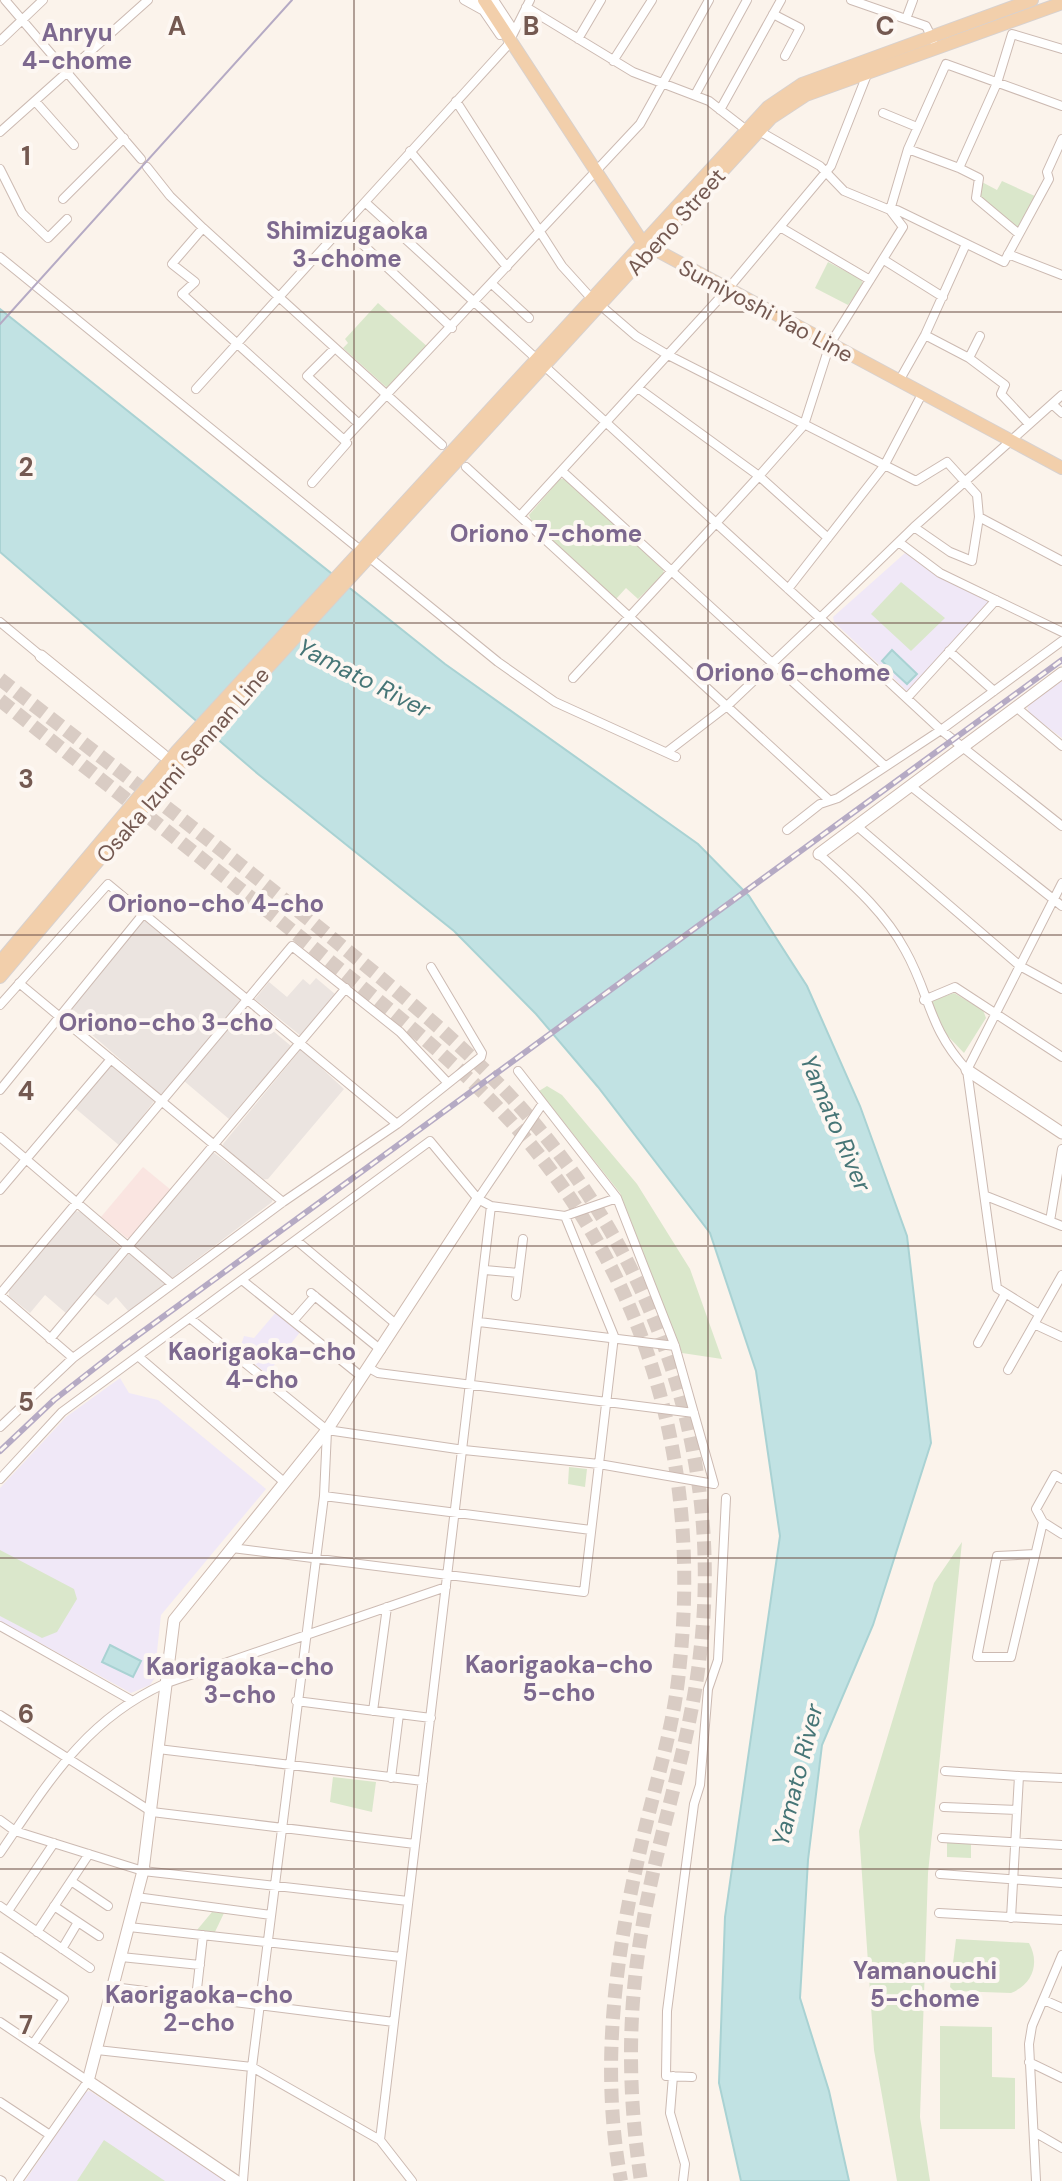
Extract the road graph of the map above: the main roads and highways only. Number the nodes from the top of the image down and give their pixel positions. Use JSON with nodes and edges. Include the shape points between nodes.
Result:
{"nodes":[{"id":1,"x":1032,"y":0,"type":"edge"},
{"id":2,"x":1062,"y":3,"type":"edge"},
{"id":3,"x":484,"y":5,"type":"edge"},
{"id":4,"x":934,"y":42,"type":"junction"},
{"id":5,"x":752,"y":130,"type":"junction"},
{"id":6,"x":647,"y":246,"type":"junction"},
{"id":7,"x":1062,"y":468,"type":"edge"},
{"id":8,"x":361,"y":559,"type":"joint"},
{"id":9,"x":174,"y":758,"type":"junction"},
{"id":10,"x":0,"y":962,"type":"edge"},
{"id":11,"x":0,"y":977,"type":"edge"}],
"edges":[{"from":1,"to":4,"type":"main road","name":"Abeno Street"},
{"from":2,"to":4,"type":"main road","name":"Abeno Street","via":[[1010,29]]},
{"from":3,"to":6,"type":"main road","name":"Sumiyoshi Yao Line"},
{"from":4,"to":5,"type":"main road","name":"Abeno Street","via":[[797,98]]},
{"from":4,"to":5,"type":"main road","name":"Abeno Street","via":[[792,88]]},
{"from":5,"to":6,"type":"main road","name":"Abeno Street"},
{"from":6,"to":7,"type":"main road","name":"Sumiyoshi Yao Line"},
{"from":6,"to":8,"type":"main road","name":"Abeno Street"},
{"from":8,"to":9,"type":"main road","name":"Osaka Izumi Sennan Line"},
{"from":9,"to":10,"type":"main road","name":"Osaka Izumi Sennan Line"},
{"from":9,"to":11,"type":"main road","name":"Osaka Izumi Sennan Line"}]}
